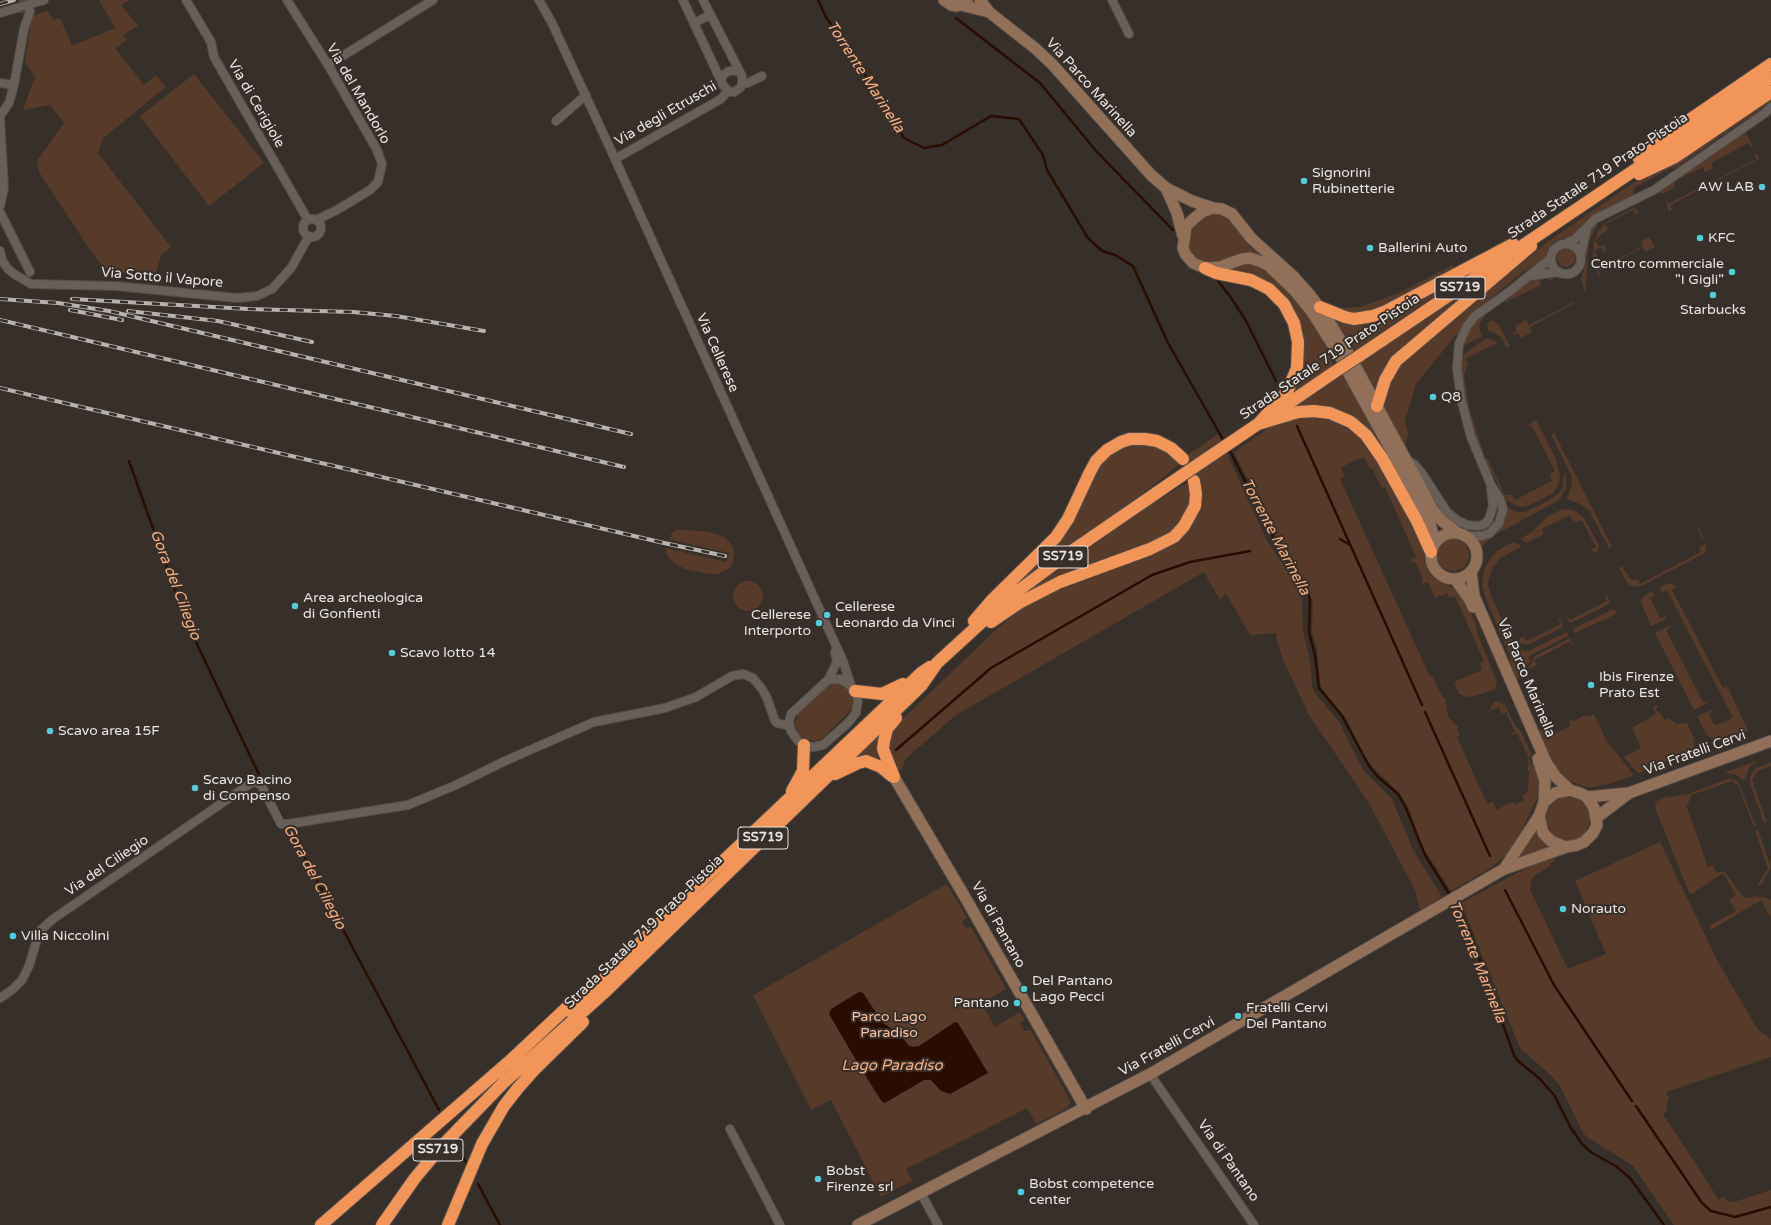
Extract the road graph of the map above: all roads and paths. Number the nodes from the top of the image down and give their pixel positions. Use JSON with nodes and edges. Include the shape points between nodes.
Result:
{"nodes":[{"id":1,"x":44,"y":0,"type":"edge"},
{"id":2,"x":186,"y":0,"type":"edge"},
{"id":3,"x":287,"y":0,"type":"edge"},
{"id":4,"x":433,"y":0,"type":"edge"},
{"id":5,"x":539,"y":0,"type":"edge"},
{"id":6,"x":683,"y":0,"type":"edge"},
{"id":7,"x":703,"y":0,"type":"edge"},
{"id":8,"x":944,"y":0,"type":"edge"},
{"id":9,"x":980,"y":0,"type":"edge"},
{"id":10,"x":1112,"y":0,"type":"edge"},
{"id":11,"x":965,"y":3,"type":"edge"},
{"id":12,"x":26,"y":12,"type":"tunnel mouth"},
{"id":13,"x":988,"y":12,"type":"junction"},
{"id":14,"x":0,"y":13,"type":"edge"},
{"id":15,"x":710,"y":15,"type":"junction"},
{"id":16,"x":694,"y":23,"type":"junction"},
{"id":17,"x":1129,"y":34,"type":"dead end"},
{"id":18,"x":1771,"y":64,"type":"edge"},
{"id":19,"x":328,"y":65,"type":"junction"},
{"id":20,"x":738,"y":72,"type":"junction"},
{"id":21,"x":762,"y":76,"type":"dead end"},
{"id":22,"x":1771,"y":78,"type":"edge"},
{"id":23,"x":722,"y":80,"type":"junction"},
{"id":24,"x":743,"y":82,"type":"junction"},
{"id":25,"x":0,"y":83,"type":"edge"},
{"id":26,"x":14,"y":85,"type":"junction"},
{"id":27,"x":728,"y":91,"type":"junction"},
{"id":28,"x":1771,"y":92,"type":"edge"},
{"id":29,"x":586,"y":95,"type":"junction"},
{"id":30,"x":1771,"y":108,"type":"edge"},
{"id":31,"x":0,"y":117,"type":"edge"},
{"id":32,"x":556,"y":121,"type":"dead end"},
{"id":33,"x":615,"y":158,"type":"junction"},
{"id":34,"x":1166,"y":188,"type":"junction"},
{"id":35,"x":1600,"y":193,"type":"junction"},
{"id":36,"x":0,"y":206,"type":"edge"},
{"id":37,"x":1213,"y":208,"type":"junction"},
{"id":38,"x":0,"y":212,"type":"edge"},
{"id":39,"x":1560,"y":220,"type":"junction"},
{"id":40,"x":315,"y":222,"type":"junction"},
{"id":41,"x":1588,"y":228,"type":"junction"},
{"id":42,"x":309,"y":236,"type":"junction"},
{"id":43,"x":1184,"y":238,"type":"junction"},
{"id":44,"x":1567,"y":243,"type":"junction"},
{"id":45,"x":0,"y":251,"type":"edge"},
{"id":46,"x":1581,"y":254,"type":"junction"},
{"id":47,"x":1551,"y":258,"type":"junction"},
{"id":48,"x":1205,"y":268,"type":"junction"},
{"id":49,"x":30,"y":272,"type":"dead end"},
{"id":50,"x":1558,"y":272,"type":"junction"},
{"id":51,"x":1530,"y":276,"type":"junction"},
{"id":52,"x":1320,"y":307,"type":"junction"},
{"id":53,"x":1350,"y":361,"type":"junction"},
{"id":54,"x":1377,"y":406,"type":"junction"},
{"id":55,"x":1258,"y":424,"type":"junction"},
{"id":56,"x":1183,"y":459,"type":"dead end"},
{"id":57,"x":1406,"y":459,"type":"junction"},
{"id":58,"x":1194,"y":481,"type":"dead end"},
{"id":59,"x":1491,"y":485,"type":"junction"},
{"id":60,"x":1462,"y":535,"type":"junction"},
{"id":61,"x":1433,"y":547,"type":"junction"},
{"id":62,"x":1471,"y":571,"type":"junction"},
{"id":63,"x":1454,"y":579,"type":"junction"},
{"id":64,"x":834,"y":643,"type":"junction"},
{"id":65,"x":954,"y":647,"type":"junction"},
{"id":66,"x":937,"y":663,"type":"junction"},
{"id":67,"x":921,"y":673,"type":"junction"},
{"id":68,"x":828,"y":680,"type":"junction"},
{"id":69,"x":921,"y":686,"type":"junction"},
{"id":70,"x":853,"y":688,"type":"junction"},
{"id":71,"x":790,"y":726,"type":"junction"},
{"id":72,"x":1771,"y":741,"type":"edge"},
{"id":73,"x":804,"y":745,"type":"junction"},
{"id":74,"x":894,"y":778,"type":"junction"},
{"id":75,"x":824,"y":780,"type":"junction"},
{"id":76,"x":1570,"y":790,"type":"junction"},
{"id":77,"x":1629,"y":793,"type":"junction"},
{"id":78,"x":1587,"y":797,"type":"junction"},
{"id":79,"x":1544,"y":802,"type":"junction"},
{"id":80,"x":784,"y":803,"type":"junction"},
{"id":81,"x":1539,"y":816,"type":"junction"},
{"id":82,"x":1596,"y":818,"type":"junction"},
{"id":83,"x":1566,"y":847,"type":"junction"},
{"id":84,"x":1504,"y":869,"type":"junction"},
{"id":85,"x":601,"y":989,"type":"junction"},
{"id":86,"x":0,"y":998,"type":"edge"},
{"id":87,"x":1150,"y":1074,"type":"junction"},
{"id":88,"x":1086,"y":1108,"type":"junction"},
{"id":89,"x":730,"y":1129,"type":"dead end"},
{"id":90,"x":921,"y":1193,"type":"junction"},
{"id":91,"x":321,"y":1225,"type":"edge"},
{"id":92,"x":382,"y":1225,"type":"edge"},
{"id":93,"x":448,"y":1225,"type":"edge"},
{"id":94,"x":780,"y":1225,"type":"edge"},
{"id":95,"x":858,"y":1225,"type":"edge"},
{"id":96,"x":938,"y":1225,"type":"edge"},
{"id":97,"x":1254,"y":1225,"type":"edge"}],
"edges":[{"from":1,"to":14,"type":"street"},
{"from":2,"to":40,"type":"street","name":"Via di Cerigiole","via":[[211,42],[214,57]]},
{"from":3,"to":19,"type":"street","name":"Via del Mandorlo"},
{"from":4,"to":19,"type":"street"},
{"from":5,"to":29,"type":"street","name":"Via Cellerese"},
{"from":6,"to":16,"type":"street"},
{"from":7,"to":15,"type":"street"},
{"from":8,"to":11,"type":"main road","name":"Via Parco Marinella","via":[[951,5]]},
{"from":9,"to":13,"type":"main road","name":"Via Parco Marinella"},
{"from":10,"to":17,"type":"street"},
{"from":11,"to":13,"type":"main road","name":"Via Parco Marinella"},
{"from":12,"to":26,"type":"street"},
{"from":13,"to":34,"type":"main road","name":"Via Parco Marinella","via":[[1052,64],[1126,149]]},
{"from":15,"to":16,"type":"street"},
{"from":15,"to":20,"type":"street"},
{"from":16,"to":23,"type":"street"},
{"from":18,"to":35,"type":"highway","via":[[1666,136]]},
{"from":19,"to":40,"type":"street","name":"Via del Mandorlo","via":[[377,150],[382,164],[378,182],[370,190]]},
{"from":20,"to":23,"type":"street","name":"Via degli Etruschi","via":[[729,70],[723,75]]},
{"from":20,"to":24,"type":"street"},
{"from":21,"to":24,"type":"street","name":"Via degli Etruschi","via":[[748,83]]},
{"from":22,"to":35,"type":"highway","name":"Strada Statale 719 Prato-Pistoia","number":"SS719"},
{"from":23,"to":27,"type":"street","name":"Via degli Etruschi"},
{"from":24,"to":27,"type":"street","name":"Via degli Etruschi","via":[[737,90]]},
{"from":25,"to":26,"type":"street"},
{"from":26,"to":31,"type":"street","via":[[9,103]]},
{"from":27,"to":33,"type":"street","name":"Via degli Etruschi","via":[[721,99]]},
{"from":28,"to":35,"type":"highway","via":[[1675,157]]},
{"from":29,"to":32,"type":"street"},
{"from":29,"to":33,"type":"street","name":"Via Cellerese"},
{"from":30,"to":41,"type":"street","via":[[1654,190],[1595,219]]},
{"from":31,"to":36,"type":"street","via":[[4,188]]},
{"from":33,"to":64,"type":"street","name":"Via Cellerese"},
{"from":34,"to":37,"type":"main road","name":"Via Parco Marinella"},
{"from":34,"to":43,"type":"main road"},
{"from":35,"to":39,"type":"highway","name":"Strada Statale 719 Prato-Pistoia","number":"SS719"},
{"from":37,"to":43,"type":"main road","via":[[1194,217],[1186,227]]},
{"from":37,"to":52,"type":"main road","name":"Via Parco Marinella","via":[[1232,214],[1251,238],[1293,276]]},
{"from":38,"to":49,"type":"street"},
{"from":39,"to":52,"type":"highway","via":[[1373,316],[1354,319]]},
{"from":39,"to":53,"type":"highway","name":"Strada Statale 719 Prato-Pistoia","number":"SS719"},
{"from":39,"to":54,"type":"highway","via":[[1396,361],[1384,380]]},
{"from":40,"to":42,"type":"street","name":"Via del Mandorlo","via":[[319,234]]},
{"from":40,"to":42,"type":"street","via":[[305,222],[303,229]]},
{"from":41,"to":44,"type":"street"},
{"from":41,"to":46,"type":"street"},
{"from":42,"to":45,"type":"street","name":"Via Sotto il Vapore","via":[[291,268],[272,288],[257,296],[237,298],[116,286],[31,284],[7,268]]},
{"from":43,"to":48,"type":"main road","via":[[1183,248],[1186,256],[1193,263]]},
{"from":44,"to":46,"type":"street","via":[[1576,246]]},
{"from":44,"to":47,"type":"street","via":[[1554,249]]},
{"from":46,"to":50,"type":"street","via":[[1581,263],[1576,271],[1567,274]]},
{"from":47,"to":50,"type":"street"},
{"from":47,"to":51,"type":"street"},
{"from":48,"to":53,"type":"main road","name":"Via Parco Marinella","via":[[1220,267],[1250,258],[1268,265],[1294,290]]},
{"from":48,"to":55,"type":"highway","via":[[1216,273],[1251,280],[1269,289],[1284,304],[1294,323],[1298,342],[1297,368],[1287,392]]},
{"from":50,"to":51,"type":"street"},
{"from":51,"to":59,"type":"street","via":[[1481,311],[1470,322],[1457,350],[1461,399],[1471,437]]},
{"from":52,"to":53,"type":"main road","name":"Via Parco Marinella"},
{"from":53,"to":54,"type":"main road","name":"Via Parco Marinella"},
{"from":53,"to":55,"type":"highway","name":"Strada Statale 719 Prato-Pistoia","number":"SS719","bridge":true},
{"from":53,"to":61,"type":"main road","name":"Via Parco Marinella","via":[[1429,519]]},
{"from":54,"to":57,"type":"main road","name":"Via Parco Marinella"},
{"from":55,"to":61,"type":"highway","via":[[1298,412],[1314,411],[1330,413],[1351,422],[1366,435],[1382,458]]},
{"from":55,"to":65,"type":"highway","name":"Strada Statale 719 Prato-Pistoia","number":"SS719","bridge":true,"via":[[1040,574],[1007,599]]},
{"from":56,"to":65,"type":"highway","via":[[1171,448],[1146,438],[1121,442],[1107,450],[1090,472],[1068,519],[1056,537],[992,600]]},
{"from":57,"to":59,"type":"street","via":[[1421,472],[1447,512],[1467,525],[1479,526],[1489,519],[1492,506]]},
{"from":57,"to":60,"type":"main road","name":"Via Parco Marinella","via":[[1433,510],[1442,521]]},
{"from":58,"to":65,"type":"highway","via":[[1195,506],[1174,537],[1150,549],[1053,585],[1019,603]]},
{"from":59,"to":60,"type":"street","via":[[1500,499],[1503,510],[1499,523],[1485,535]]},
{"from":60,"to":61,"type":"main road","via":[[1444,535]]},
{"from":60,"to":62,"type":"main road","name":"Via Parco Marinella","via":[[1474,545],[1477,553],[1476,563]]},
{"from":61,"to":63,"type":"main road","name":"Via Parco Marinella","via":[[1431,561],[1436,571],[1446,578]]},
{"from":62,"to":63,"type":"main road","via":[[1464,577]]},
{"from":62,"to":76,"type":"main road","name":"Via Parco Marinella","via":[[1474,596],[1546,762],[1556,777]]},
{"from":63,"to":79,"type":"main road","name":"Via Parco Marinella","via":[[1470,600],[1542,770],[1545,781]]},
{"from":64,"to":68,"type":"street","via":[[837,662]]},
{"from":64,"to":70,"type":"street"},
{"from":65,"to":66,"type":"highway","name":"Strada Statale 719 Prato-Pistoia","number":"SS719"},
{"from":66,"to":67,"type":"highway","name":"Strada Statale 719 Prato-Pistoia","number":"SS719"},
{"from":66,"to":69,"type":"highway","name":"Strada Statale 719 Prato-Pistoia","number":"SS719"},
{"from":67,"to":70,"type":"highway","via":[[882,694]]},
{"from":67,"to":80,"type":"highway","name":"Strada Statale 719 Prato-Pistoia","number":"SS719"},
{"from":68,"to":70,"type":"street","via":[[840,679]]},
{"from":68,"to":71,"type":"street","via":[[792,714]]},
{"from":69,"to":74,"type":"highway","via":[[887,729],[885,756]]},
{"from":69,"to":75,"type":"highway","name":"Strada Statale 719 Prato-Pistoia","number":"SS719"},
{"from":70,"to":73,"type":"street","via":[[858,705],[856,713],[848,723],[823,745],[813,748]]},
{"from":71,"to":73,"type":"street","via":[[794,735]]},
{"from":71,"to":86,"type":"street","name":"Via del Ciliegio","via":[[775,721],[767,698],[753,678],[737,674],[696,697],[671,706],[594,722],[408,804],[284,824],[258,782],[254,782],[53,919],[41,930],[22,980]]},
{"from":72,"to":77,"type":"main road","name":"Via Fratelli Cervi"},
{"from":73,"to":80,"type":"highway","via":[[802,771]]},
{"from":74,"to":75,"type":"highway","via":[[881,767],[866,762],[853,765]]},
{"from":74,"to":88,"type":"main road","name":"Via di Pantano"},
{"from":75,"to":85,"type":"highway","name":"Strada Statale 719 Prato-Pistoia","number":"SS719"},
{"from":76,"to":78,"type":"main road","name":"Via Fratelli Cervi"},
{"from":76,"to":79,"type":"main road","via":[[1555,793]]},
{"from":77,"to":78,"type":"main road","name":"Via Fratelli Cervi"},
{"from":77,"to":82,"type":"main road","name":"Via Fratelli Cervi"},
{"from":78,"to":82,"type":"main road","via":[[1594,808]]},
{"from":79,"to":81,"type":"main road","name":"Via Fratelli Cervi"},
{"from":80,"to":85,"type":"highway","name":"Strada Statale 719 Prato-Pistoia","number":"SS719","via":[[702,881]]},
{"from":81,"to":83,"type":"main road","via":[[1543,833],[1551,841]]},
{"from":81,"to":84,"type":"main road","name":"Via Fratelli Cervi"},
{"from":82,"to":83,"type":"main road","name":"Via Fratelli Cervi","via":[[1596,825],[1589,838],[1577,845]]},
{"from":83,"to":84,"type":"main road","name":"Via Fratelli Cervi"},
{"from":84,"to":87,"type":"main road","name":"Via Fratelli Cervi"},
{"from":85,"to":91,"type":"highway","via":[[573,1000],[512,1059]]},
{"from":85,"to":92,"type":"highway","name":"Strada Statale 719 Prato-Pistoia","number":"SS719","via":[[440,1147]]},
{"from":85,"to":93,"type":"highway","via":[[594,1011],[534,1070],[504,1106],[482,1144]]},
{"from":87,"to":88,"type":"main road","name":"Via Fratelli Cervi"},
{"from":87,"to":97,"type":"street","name":"Via di Pantano"},
{"from":88,"to":90,"type":"main road","name":"Via Fratelli Cervi"},
{"from":89,"to":94,"type":"street"},
{"from":90,"to":95,"type":"main road","name":"Via Fratelli Cervi"},
{"from":90,"to":96,"type":"street"}]}
